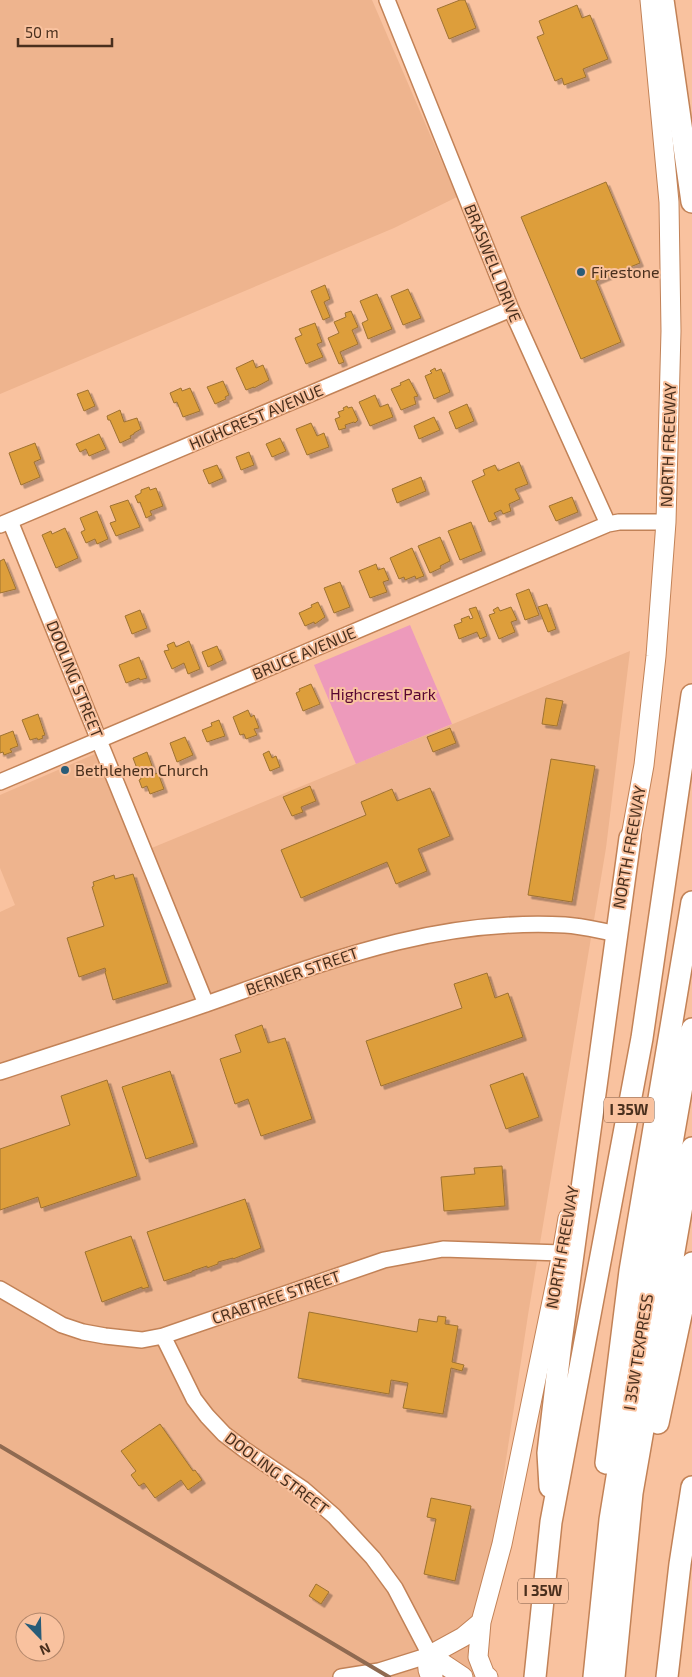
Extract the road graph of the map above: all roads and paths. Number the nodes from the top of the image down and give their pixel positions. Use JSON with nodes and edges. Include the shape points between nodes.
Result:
{"nodes":[{"id":1,"x":387,"y":0,"type":"edge"},
{"id":2,"x":650,"y":0,"type":"edge"},
{"id":3,"x":663,"y":0,"type":"edge"},
{"id":4,"x":692,"y":202,"type":"edge"},
{"id":5,"x":511,"y":309,"type":"junction"},
{"id":6,"x":666,"y":522,"type":"junction"},
{"id":7,"x":5,"y":523,"type":"edge"},
{"id":8,"x":608,"y":524,"type":"junction"},
{"id":9,"x":692,"y":695,"type":"edge"},
{"id":10,"x":100,"y":740,"type":"junction"},
{"id":11,"x":0,"y":782,"type":"edge"},
{"id":12,"x":630,"y":838,"type":"junction"},
{"id":13,"x":692,"y":902,"type":"edge"},
{"id":14,"x":613,"y":933,"type":"junction"},
{"id":15,"x":206,"y":1004,"type":"junction"},
{"id":16,"x":692,"y":1029,"type":"edge"},
{"id":17,"x":0,"y":1072,"type":"edge"},
{"id":18,"x":692,"y":1148,"type":"edge"},
{"id":19,"x":562,"y":1252,"type":"junction"},
{"id":20,"x":692,"y":1263,"type":"edge"},
{"id":21,"x":0,"y":1288,"type":"edge"},
{"id":22,"x":164,"y":1336,"type":"junction"},
{"id":23,"x":692,"y":1486,"type":"edge"},
{"id":24,"x":632,"y":1493,"type":"junction"},
{"id":25,"x":610,"y":1520,"type":"junction"},
{"id":26,"x":551,"y":1522,"type":"junction"},
{"id":27,"x":692,"y":1581,"type":"edge"},
{"id":28,"x":481,"y":1622,"type":"junction"},
{"id":29,"x":430,"y":1654,"type":"junction"},
{"id":30,"x":536,"y":1669,"type":"edge"},
{"id":31,"x":341,"y":1677,"type":"edge"},
{"id":32,"x":433,"y":1677,"type":"edge"},
{"id":33,"x":463,"y":1677,"type":"edge"},
{"id":34,"x":488,"y":1677,"type":"edge"},
{"id":35,"x":594,"y":1677,"type":"edge"},
{"id":36,"x":614,"y":1677,"type":"edge"},
{"id":37,"x":668,"y":1677,"type":"edge"}],
"edges":[{"from":1,"to":5,"type":"street","name":"BRASWELL DRIVE"},
{"from":2,"to":6,"type":"main road","name":"NORTH FREEWAY","via":[[669,202],[671,322]]},
{"from":3,"to":4,"type":"highway"},
{"from":5,"to":7,"type":"street","name":"HIGHCREST AVENUE"},
{"from":5,"to":8,"type":"street","name":"BRASWELL DRIVE"},
{"from":6,"to":8,"type":"street","name":"BRUCE AVENUE"},
{"from":6,"to":12,"type":"main road","name":"NORTH FREEWAY","via":[[644,765]]},
{"from":7,"to":10,"type":"street","name":"DOOLING STREET"},
{"from":8,"to":10,"type":"street","name":"BRUCE AVENUE"},
{"from":9,"to":26,"type":"highway","number":"I 35W","via":[[642,1038]]},
{"from":10,"to":11,"type":"street","name":"BRUCE AVENUE"},
{"from":10,"to":15,"type":"street","name":"DOOLING STREET"},
{"from":12,"to":14,"type":"main road","name":"NORTH FREEWAY"},
{"from":12,"to":26,"type":"highway","via":[[560,1342],[548,1452]]},
{"from":13,"to":25,"type":"highway","via":[[630,1271],[601,1500]]},
{"from":14,"to":15,"type":"street","name":"BERNER STREET","via":[[566,925],[508,925],[430,934],[328,961]]},
{"from":14,"to":19,"type":"main road","name":"NORTH FREEWAY"},
{"from":15,"to":17,"type":"street","name":"BERNER STREET"},
{"from":16,"to":25,"type":"highway","name":"I 35W TEXPRESS"},
{"from":18,"to":24,"type":"highway","name":"I 35W TEXPRESS"},
{"from":19,"to":22,"type":"street","name":"CRABTREE STREET","via":[[443,1249],[384,1260]]},
{"from":19,"to":28,"type":"main road","name":"NORTH FREEWAY","via":[[502,1544]]},
{"from":20,"to":24,"type":"highway","via":[[648,1463]]},
{"from":21,"to":22,"type":"street","name":"CRABTREE STREET","via":[[62,1325],[83,1332],[142,1340]]},
{"from":22,"to":29,"type":"street","name":"DOOLING STREET","via":[[194,1399],[206,1416],[224,1434],[303,1489],[334,1516],[373,1558],[395,1588]]},
{"from":23,"to":37,"type":"highway"},
{"from":24,"to":36,"type":"highway","name":"I 35W TEXPRESS"},
{"from":25,"to":35,"type":"highway","name":"I 35W TEXPRESS"},
{"from":26,"to":30,"type":"highway","number":"I 35W"},
{"from":27,"to":37,"type":"highway","via":[[680,1660]]},
{"from":28,"to":29,"type":"main road","via":[[463,1637]]},
{"from":28,"to":34,"type":"main road","name":"NORTH FREEWAY","via":[[478,1657]]},
{"from":29,"to":31,"type":"street","via":[[379,1671]]},
{"from":29,"to":32,"type":"main road","via":[[427,1665]]},
{"from":29,"to":33,"type":"main road"}]}
